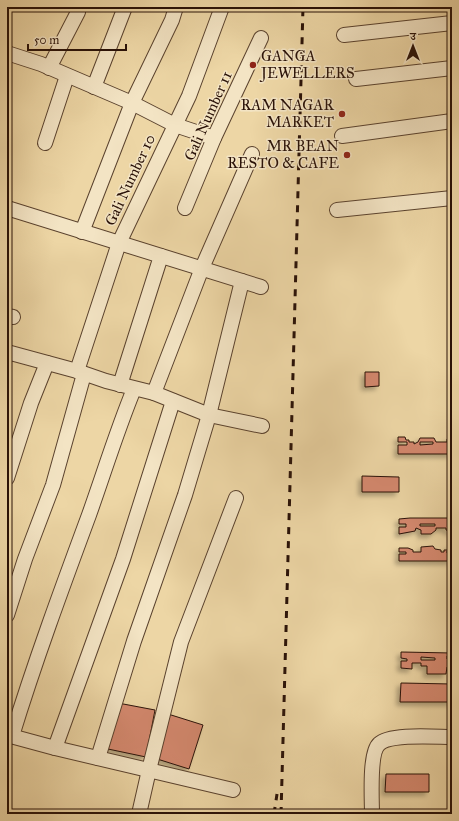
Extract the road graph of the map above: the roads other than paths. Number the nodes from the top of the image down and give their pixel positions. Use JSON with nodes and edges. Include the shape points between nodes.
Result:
{"nodes":[{"id":1,"x":125,"y":7,"type":"edge"},
{"id":2,"x":176,"y":7,"type":"edge"},
{"id":3,"x":222,"y":7,"type":"edge"},
{"id":4,"x":78,"y":12,"type":"dead end"},
{"id":5,"x":452,"y":23,"type":"edge"},
{"id":6,"x":344,"y":35,"type":"dead end"},
{"id":7,"x":261,"y":38,"type":"dead end"},
{"id":8,"x":7,"y":53,"type":"edge"},
{"id":9,"x":49,"y":68,"type":"junction"},
{"id":10,"x":452,"y":68,"type":"edge"},
{"id":11,"x":67,"y":76,"type":"junction"},
{"id":12,"x":356,"y":79,"type":"dead end"},
{"id":13,"x":94,"y":87,"type":"junction"},
{"id":14,"x":132,"y":103,"type":"junction"},
{"id":15,"x":452,"y":121,"type":"edge"},
{"id":16,"x":175,"y":125,"type":"junction"},
{"id":17,"x":342,"y":136,"type":"dead end"},
{"id":18,"x":214,"y":138,"type":"junction"},
{"id":19,"x":45,"y":143,"type":"dead end"},
{"id":20,"x":252,"y":154,"type":"dead end"},
{"id":21,"x":452,"y":198,"type":"edge"},
{"id":22,"x":7,"y":208,"type":"edge"},
{"id":23,"x":186,"y":208,"type":"dead end"},
{"id":24,"x":337,"y":210,"type":"dead end"},
{"id":25,"x":82,"y":232,"type":"junction"},
{"id":26,"x":119,"y":243,"type":"junction"},
{"id":27,"x":161,"y":256,"type":"junction"},
{"id":28,"x":202,"y":268,"type":"junction"},
{"id":29,"x":242,"y":281,"type":"junction"},
{"id":30,"x":260,"y":286,"type":"dead end"},
{"id":31,"x":7,"y":352,"type":"edge"},
{"id":32,"x":47,"y":362,"type":"junction"},
{"id":33,"x":81,"y":372,"type":"junction"},
{"id":34,"x":120,"y":385,"type":"junction"},
{"id":35,"x":134,"y":389,"type":"junction"},
{"id":36,"x":154,"y":393,"type":"junction"},
{"id":37,"x":173,"y":401,"type":"junction"},
{"id":38,"x":210,"y":415,"type":"junction"},
{"id":39,"x":262,"y":426,"type":"dead end"},
{"id":40,"x":7,"y":478,"type":"edge"},
{"id":41,"x":236,"y":498,"type":"dead end"},
{"id":42,"x":7,"y":615,"type":"edge"},
{"id":43,"x":10,"y":735,"type":"edge"},
{"id":44,"x":452,"y":737,"type":"edge"},
{"id":45,"x":55,"y":748,"type":"junction"},
{"id":46,"x":98,"y":758,"type":"junction"},
{"id":47,"x":149,"y":770,"type":"junction"},
{"id":48,"x":232,"y":790,"type":"dead end"},
{"id":49,"x":139,"y":814,"type":"edge"},
{"id":50,"x":372,"y":814,"type":"edge"}],
"edges":[{"from":1,"to":13,"type":"street"},
{"from":2,"to":14,"type":"street"},
{"from":3,"to":16,"type":"street","name":"Gali Number 10","via":[[189,96]]},
{"from":4,"to":9,"type":"street"},
{"from":5,"to":6,"type":"street"},
{"from":7,"to":18,"type":"street","name":"Gali Number 11"},
{"from":8,"to":9,"type":"street"},
{"from":9,"to":11,"type":"street"},
{"from":10,"to":12,"type":"street"},
{"from":11,"to":13,"type":"street"},
{"from":11,"to":19,"type":"street"},
{"from":13,"to":14,"type":"street"},
{"from":14,"to":16,"type":"street"},
{"from":14,"to":25,"type":"street"},
{"from":15,"to":17,"type":"street"},
{"from":16,"to":18,"type":"street"},
{"from":16,"to":26,"type":"street","name":"Gali Number 10"},
{"from":18,"to":23,"type":"street","name":"Gali Number 11"},
{"from":20,"to":28,"type":"street"},
{"from":21,"to":24,"type":"street"},
{"from":22,"to":25,"type":"street"},
{"from":25,"to":26,"type":"street"},
{"from":26,"to":27,"type":"street"},
{"from":26,"to":33,"type":"street","name":"Gali Number 10"},
{"from":27,"to":28,"type":"street"},
{"from":27,"to":34,"type":"street"},
{"from":28,"to":29,"type":"street"},
{"from":28,"to":36,"type":"street"},
{"from":29,"to":30,"type":"street"},
{"from":29,"to":38,"type":"street"},
{"from":31,"to":32,"type":"street"},
{"from":32,"to":33,"type":"street"},
{"from":32,"to":40,"type":"street"},
{"from":33,"to":34,"type":"street"},
{"from":33,"to":42,"type":"street","name":"Gali Number 10","via":[[53,484]]},
{"from":34,"to":35,"type":"street"},
{"from":35,"to":36,"type":"street"},
{"from":35,"to":43,"type":"street","via":[[111,447]]},
{"from":36,"to":37,"type":"street"},
{"from":37,"to":38,"type":"street"},
{"from":37,"to":45,"type":"street","via":[[123,559]]},
{"from":38,"to":39,"type":"street"},
{"from":38,"to":46,"type":"street","via":[[134,641]]},
{"from":41,"to":47,"type":"street","via":[[181,642]]},
{"from":43,"to":45,"type":"street"},
{"from":44,"to":50,"type":"street","via":[[410,737],[386,739],[379,743],[375,749],[373,769]]},
{"from":45,"to":46,"type":"street"},
{"from":46,"to":47,"type":"street"},
{"from":47,"to":48,"type":"street"},
{"from":47,"to":49,"type":"street"}]}
